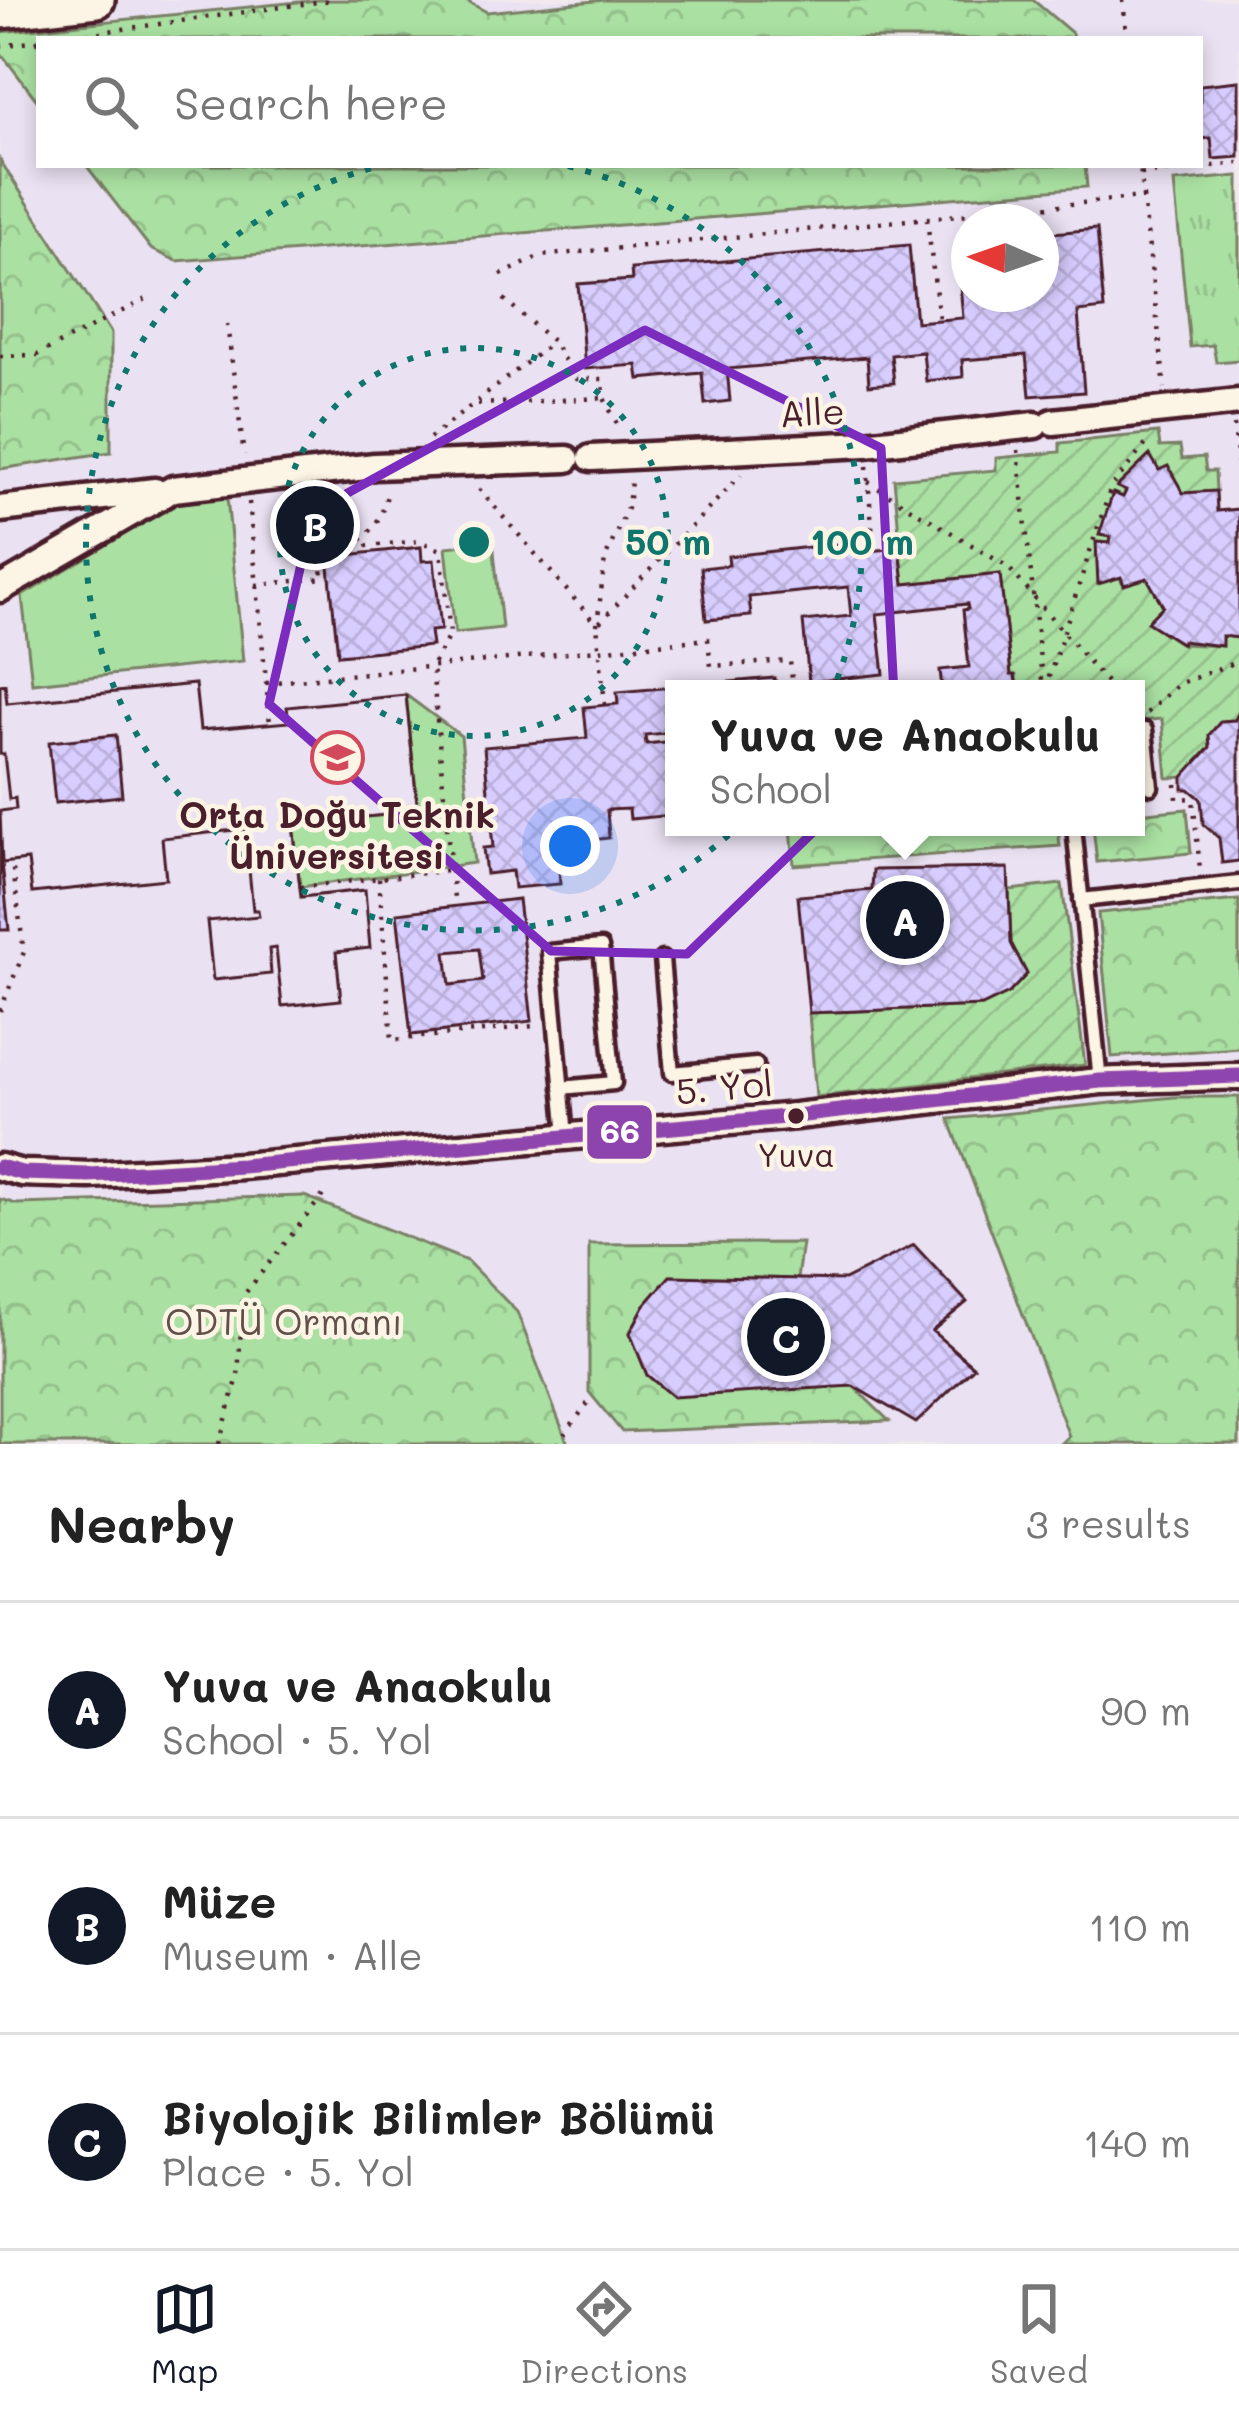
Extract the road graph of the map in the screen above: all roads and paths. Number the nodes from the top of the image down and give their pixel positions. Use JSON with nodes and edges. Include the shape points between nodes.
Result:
{"nodes":[{"id":1,"x":97,"y":0,"type":"edge"},
{"id":2,"x":332,"y":0,"type":"edge"},
{"id":3,"x":1123,"y":0,"type":"edge"},
{"id":4,"x":0,"y":11,"type":"edge"},
{"id":5,"x":73,"y":36,"type":"edge"},
{"id":6,"x":1127,"y":36,"type":"edge"},
{"id":7,"x":36,"y":41,"type":"edge"},
{"id":8,"x":0,"y":46,"type":"edge"},
{"id":9,"x":1239,"y":164,"type":"edge"},
{"id":10,"x":1140,"y":168,"type":"edge"},
{"id":11,"x":1200,"y":168,"type":"edge"},
{"id":12,"x":1203,"y":168,"type":"edge"},
{"id":13,"x":1141,"y":174,"type":"junction"},
{"id":14,"x":1144,"y":197,"type":"junction"},
{"id":15,"x":927,"y":218,"type":"junction"},
{"id":16,"x":501,"y":275,"type":"dead end"},
{"id":17,"x":146,"y":298,"type":"dead end"},
{"id":18,"x":504,"y":299,"type":"dead end"},
{"id":19,"x":939,"y":320,"type":"dead end"},
{"id":20,"x":227,"y":324,"type":"dead end"},
{"id":21,"x":554,"y":342,"type":"junction"},
{"id":22,"x":0,"y":356,"type":"edge"},
{"id":23,"x":604,"y":398,"type":"junction"},
{"id":24,"x":1236,"y":402,"type":"edge"},
{"id":25,"x":476,"y":404,"type":"junction"},
{"id":26,"x":1167,"y":408,"type":"junction"},
{"id":27,"x":1035,"y":425,"type":"junction"},
{"id":28,"x":865,"y":444,"type":"junction"},
{"id":29,"x":765,"y":449,"type":"junction"},
{"id":30,"x":633,"y":457,"type":"junction"},
{"id":31,"x":457,"y":463,"type":"junction"},
{"id":32,"x":392,"y":466,"type":"junction"},
{"id":33,"x":1239,"y":473,"type":"edge"},
{"id":34,"x":247,"y":481,"type":"junction"},
{"id":35,"x":868,"y":482,"type":"junction"},
{"id":36,"x":165,"y":490,"type":"junction"},
{"id":37,"x":0,"y":509,"type":"edge"},
{"id":38,"x":357,"y":547,"type":"junction"},
{"id":39,"x":874,"y":550,"type":"dead end"},
{"id":40,"x":256,"y":585,"type":"junction"},
{"id":41,"x":0,"y":589,"type":"edge"},
{"id":42,"x":1033,"y":596,"type":"junction"},
{"id":43,"x":597,"y":626,"type":"junction"},
{"id":44,"x":1063,"y":632,"type":"junction"},
{"id":45,"x":600,"y":650,"type":"junction"},
{"id":46,"x":1239,"y":662,"type":"edge"},
{"id":47,"x":432,"y":667,"type":"junction"},
{"id":48,"x":793,"y":680,"type":"edge"},
{"id":49,"x":1043,"y":680,"type":"edge"},
{"id":50,"x":1047,"y":680,"type":"edge"},
{"id":51,"x":1104,"y":680,"type":"edge"},
{"id":52,"x":266,"y":682,"type":"junction"},
{"id":53,"x":1162,"y":698,"type":"dead end"},
{"id":54,"x":604,"y":705,"type":"dead end"},
{"id":55,"x":270,"y":724,"type":"dead end"},
{"id":56,"x":1145,"y":730,"type":"edge"},
{"id":57,"x":1177,"y":784,"type":"dead end"},
{"id":58,"x":1151,"y":787,"type":"dead end"},
{"id":59,"x":1075,"y":836,"type":"edge"},
{"id":60,"x":1198,"y":846,"type":"dead end"},
{"id":61,"x":12,"y":862,"type":"dead end"},
{"id":62,"x":451,"y":870,"type":"junction"},
{"id":63,"x":379,"y":878,"type":"junction"},
{"id":64,"x":1239,"y":883,"type":"edge"},
{"id":65,"x":300,"y":887,"type":"dead end"},
{"id":66,"x":1082,"y":900,"type":"junction"},
{"id":67,"x":455,"y":907,"type":"dead end"},
{"id":68,"x":662,"y":959,"type":"dead end"},
{"id":69,"x":0,"y":1011,"type":"edge"},
{"id":70,"x":556,"y":1024,"type":"junction"},
{"id":71,"x":755,"y":1065,"type":"dead end"},
{"id":72,"x":1239,"y":1076,"type":"edge"},
{"id":73,"x":1100,"y":1081,"type":"junction"},
{"id":74,"x":561,"y":1088,"type":"junction"},
{"id":75,"x":566,"y":1136,"type":"junction"},
{"id":76,"x":0,"y":1167,"type":"edge"},
{"id":77,"x":328,"y":1189,"type":"dead end"},
{"id":78,"x":588,"y":1403,"type":"dead end"},
{"id":79,"x":219,"y":1444,"type":"edge"},
{"id":80,"x":556,"y":1444,"type":"edge"}],
"edges":[{"from":1,"to":4,"type":"main road"},
{"from":2,"to":5,"type":"path"},
{"from":3,"to":6,"type":"path"},
{"from":7,"to":8,"type":"path"},
{"from":9,"to":12,"type":"path"},
{"from":10,"to":13,"type":"path"},
{"from":11,"to":13,"type":"path"},
{"from":13,"to":14,"type":"path"},
{"from":14,"to":15,"type":"path"},
{"from":14,"to":26,"type":"path"},
{"from":15,"to":16,"type":"path","via":[[541,256]]},
{"from":15,"to":19,"type":"path"},
{"from":17,"to":22,"type":"path","via":[[37,355]]},
{"from":18,"to":21,"type":"path"},
{"from":20,"to":34,"type":"path"},
{"from":21,"to":23,"type":"path","via":[[576,380],[603,380]]},
{"from":21,"to":25,"type":"path"},
{"from":23,"to":25,"type":"path"},
{"from":23,"to":30,"type":"path"},
{"from":24,"to":26,"type":"street","name":"Alle"},
{"from":24,"to":33,"type":"path"},
{"from":25,"to":32,"type":"path"},
{"from":26,"to":27,"type":"street","name":"Alle"},
{"from":26,"to":44,"type":"path","via":[[1111,487]]},
{"from":27,"to":28,"type":"street","name":"Alle"},
{"from":27,"to":42,"type":"path"},
{"from":28,"to":29,"type":"street","name":"Alle"},
{"from":28,"to":35,"type":"path"},
{"from":29,"to":30,"type":"street","name":"Alle"},
{"from":29,"to":43,"type":"path"},
{"from":30,"to":31,"type":"street","name":"Alle"},
{"from":30,"to":43,"type":"path","via":[[628,506],[605,559]]},
{"from":31,"to":32,"type":"street","name":"Alle"},
{"from":31,"to":43,"type":"path"},
{"from":32,"to":34,"type":"street","name":"Alle"},
{"from":32,"to":38,"type":"path","via":[[384,511]]},
{"from":34,"to":36,"type":"street","name":"Alle"},
{"from":34,"to":40,"type":"path"},
{"from":35,"to":39,"type":"path"},
{"from":35,"to":42,"type":"path","via":[[1008,567]]},
{"from":36,"to":37,"type":"street","name":"Alle"},
{"from":36,"to":41,"type":"street","name":"Alle"},
{"from":38,"to":40,"type":"path","via":[[321,556],[322,578]]},
{"from":38,"to":47,"type":"path","via":[[419,541],[441,550],[451,634]]},
{"from":40,"to":52,"type":"path"},
{"from":42,"to":44,"type":"path"},
{"from":42,"to":49,"type":"path"},
{"from":43,"to":45,"type":"path"},
{"from":44,"to":50,"type":"path"},
{"from":44,"to":51,"type":"path"},
{"from":45,"to":47,"type":"path"},
{"from":45,"to":48,"type":"path","via":[[708,639],[711,666],[790,661]]},
{"from":45,"to":54,"type":"path"},
{"from":46,"to":53,"type":"path"},
{"from":47,"to":52,"type":"path"},
{"from":47,"to":62,"type":"path"},
{"from":52,"to":55,"type":"path"},
{"from":56,"to":58,"type":"lane"},
{"from":57,"to":60,"type":"path","via":[[1177,799],[1193,798]]},
{"from":59,"to":66,"type":"lane"},
{"from":61,"to":69,"type":"path","via":[[24,952]]},
{"from":62,"to":63,"type":"path"},
{"from":62,"to":67,"type":"path"},
{"from":63,"to":65,"type":"path"},
{"from":63,"to":70,"type":"path","via":[[392,1040]]},
{"from":64,"to":66,"type":"lane"},
{"from":66,"to":73,"type":"lane"},
{"from":68,"to":71,"type":"lane","via":[[672,1072]]},
{"from":70,"to":74,"type":"lane"},
{"from":70,"to":74,"type":"lane","via":[[548,952],[601,946],[614,1083]]},
{"from":72,"to":73,"type":"street","name":"5. Yol"},
{"from":73,"to":75,"type":"street","name":"5. Yol"},
{"from":74,"to":75,"type":"lane"},
{"from":75,"to":76,"type":"street","name":"5. Yol","via":[[88,1175]]},
{"from":77,"to":79,"type":"path","via":[[243,1296],[238,1378]]},
{"from":78,"to":80,"type":"path"}]}
